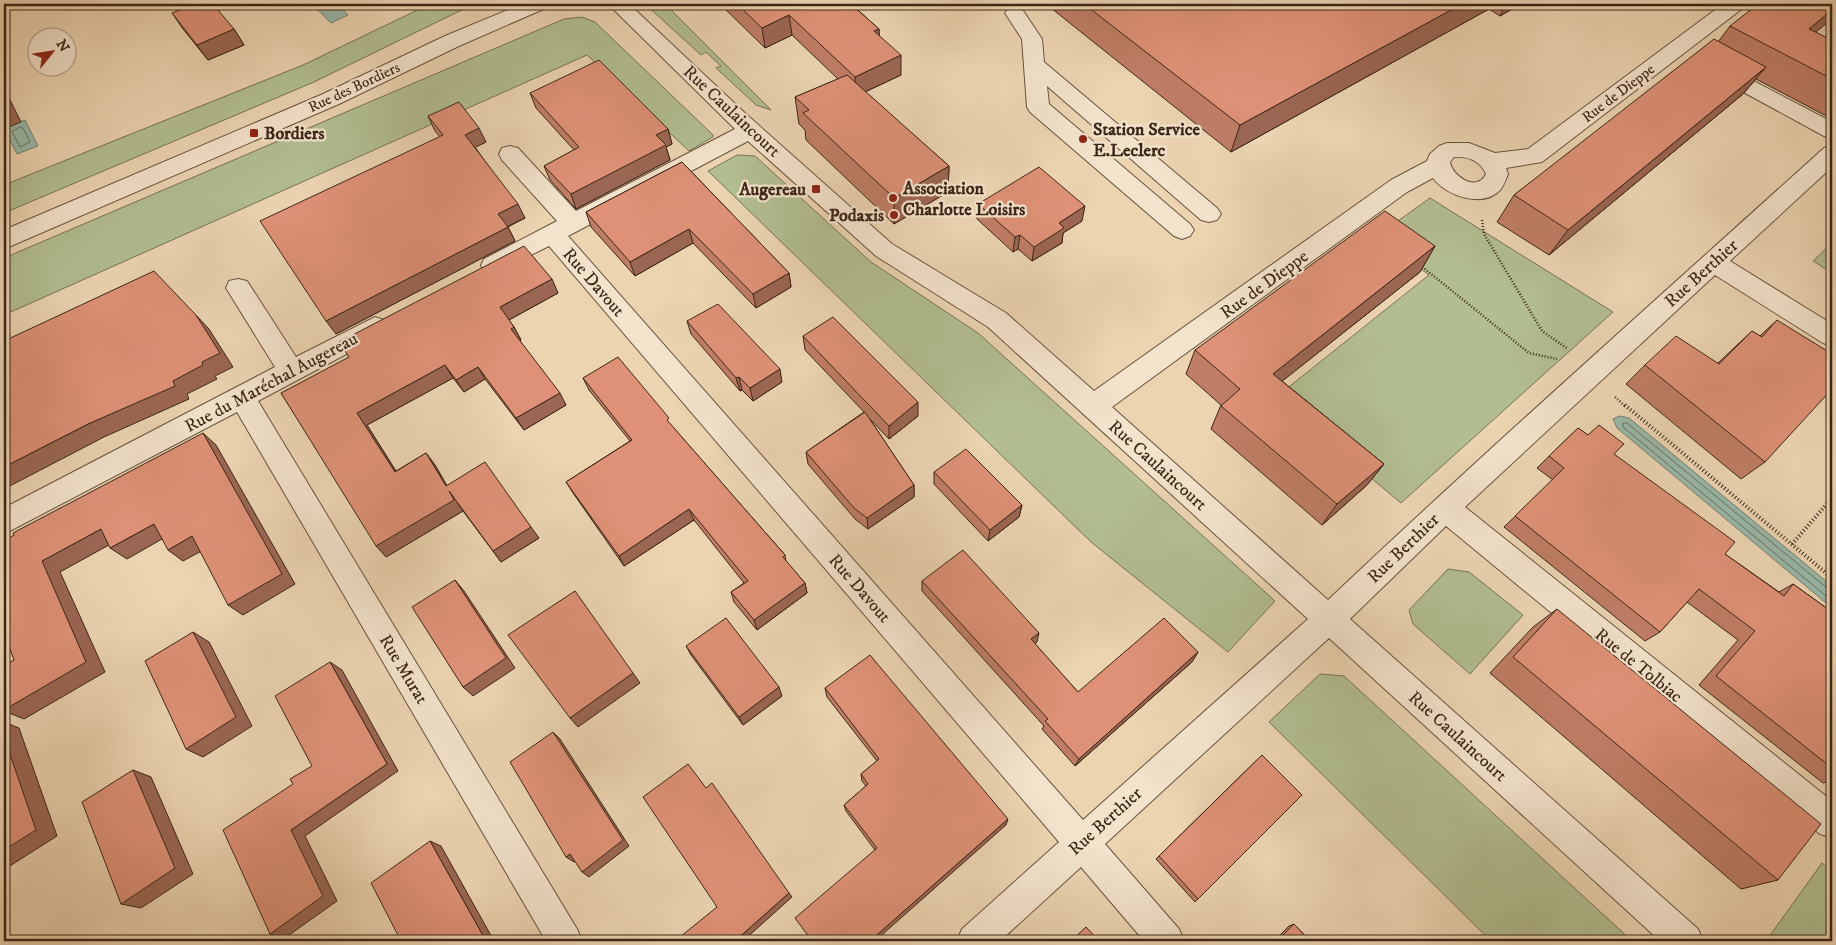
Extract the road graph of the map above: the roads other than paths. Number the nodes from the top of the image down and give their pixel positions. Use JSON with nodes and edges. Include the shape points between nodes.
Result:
{"nodes":[{"id":1,"x":538,"y":4,"type":"edge"},
{"id":2,"x":618,"y":4,"type":"edge"},
{"id":3,"x":1736,"y":4,"type":"edge"},
{"id":4,"x":1015,"y":13,"type":"dead end"},
{"id":5,"x":1678,"y":48,"type":"junction"},
{"id":6,"x":1034,"y":64,"type":"junction"},
{"id":7,"x":751,"y":130,"type":"junction"},
{"id":8,"x":1832,"y":131,"type":"edge"},
{"id":9,"x":510,"y":154,"type":"dead end"},
{"id":10,"x":1832,"y":154,"type":"edge"},
{"id":11,"x":1491,"y":162,"type":"junction"},
{"id":12,"x":1437,"y":166,"type":"junction"},
{"id":13,"x":1209,"y":214,"type":"dead end"},
{"id":14,"x":563,"y":229,"type":"junction"},
{"id":15,"x":1182,"y":230,"type":"dead end"},
{"id":16,"x":4,"y":240,"type":"edge"},
{"id":17,"x":1712,"y":262,"type":"junction"},
{"id":18,"x":474,"y":275,"type":"edge"},
{"id":19,"x":238,"y":288,"type":"dead end"},
{"id":20,"x":396,"y":316,"type":"edge"},
{"id":21,"x":1832,"y":336,"type":"edge"},
{"id":22,"x":291,"y":371,"type":"junction"},
{"id":23,"x":242,"y":397,"type":"junction"},
{"id":24,"x":1093,"y":406,"type":"junction"},
{"id":25,"x":1445,"y":508,"type":"junction"},
{"id":26,"x":4,"y":522,"type":"edge"},
{"id":27,"x":1329,"y":619,"type":"junction"},
{"id":28,"x":1832,"y":822,"type":"edge"},
{"id":29,"x":1081,"y":842,"type":"junction"},
{"id":30,"x":565,"y":941,"type":"edge"},
{"id":31,"x":974,"y":941,"type":"edge"},
{"id":32,"x":1167,"y":941,"type":"edge"},
{"id":33,"x":1686,"y":941,"type":"edge"}],
"edges":[{"from":1,"to":16,"type":"street","name":"Rue des Bordiers","via":[[331,99]]},
{"from":2,"to":7,"type":"street","name":"Rue Caulaincourt"},
{"from":3,"to":5,"type":"street","name":"Rue de Dieppe"},
{"from":4,"to":6,"type":"street","via":[[1032,39]]},
{"from":5,"to":8,"type":"street"},
{"from":5,"to":11,"type":"street","name":"Rue de Dieppe","via":[[1534,156]]},
{"from":6,"to":13,"type":"street"},
{"from":6,"to":15,"type":"street","via":[[1038,107]]},
{"from":7,"to":14,"type":"street"},
{"from":7,"to":24,"type":"street","name":"Rue Caulaincourt","via":[[884,250],[997,320]]},
{"from":9,"to":14,"type":"street","name":"Rue Davout"},
{"from":10,"to":17,"type":"street","name":"Rue Berthier"},
{"from":11,"to":12,"type":"street","name":"Rue de Dieppe","via":[[1475,152],[1456,149],[1441,155]]},
{"from":11,"to":12,"type":"street","via":[[1497,174],[1496,180],[1493,185],[1478,190],[1452,184]]},
{"from":12,"to":24,"type":"street","name":"Rue de Dieppe","via":[[1399,186]]},
{"from":14,"to":18,"type":"street"},
{"from":14,"to":29,"type":"street","name":"Rue Davout"},
{"from":17,"to":21,"type":"street"},
{"from":17,"to":25,"type":"street","name":"Rue Berthier"},
{"from":19,"to":22,"type":"street"},
{"from":20,"to":22,"type":"street","name":"Rue du Maréchal Augereau"},
{"from":22,"to":23,"type":"street","name":"Rue du Maréchal Augereau"},
{"from":23,"to":26,"type":"street","name":"Rue du Maréchal Augereau"},
{"from":23,"to":30,"type":"street","name":"Rue Murat"},
{"from":24,"to":27,"type":"street","name":"Rue Caulaincourt"},
{"from":25,"to":27,"type":"street","name":"Rue Berthier"},
{"from":25,"to":28,"type":"street","name":"Rue de Tolbiac"},
{"from":27,"to":29,"type":"street","name":"Rue Berthier"},
{"from":27,"to":33,"type":"street","name":"Rue Caulaincourt"},
{"from":29,"to":31,"type":"street","name":"Rue Berthier"},
{"from":29,"to":32,"type":"street","name":"Rue Davout"}]}
